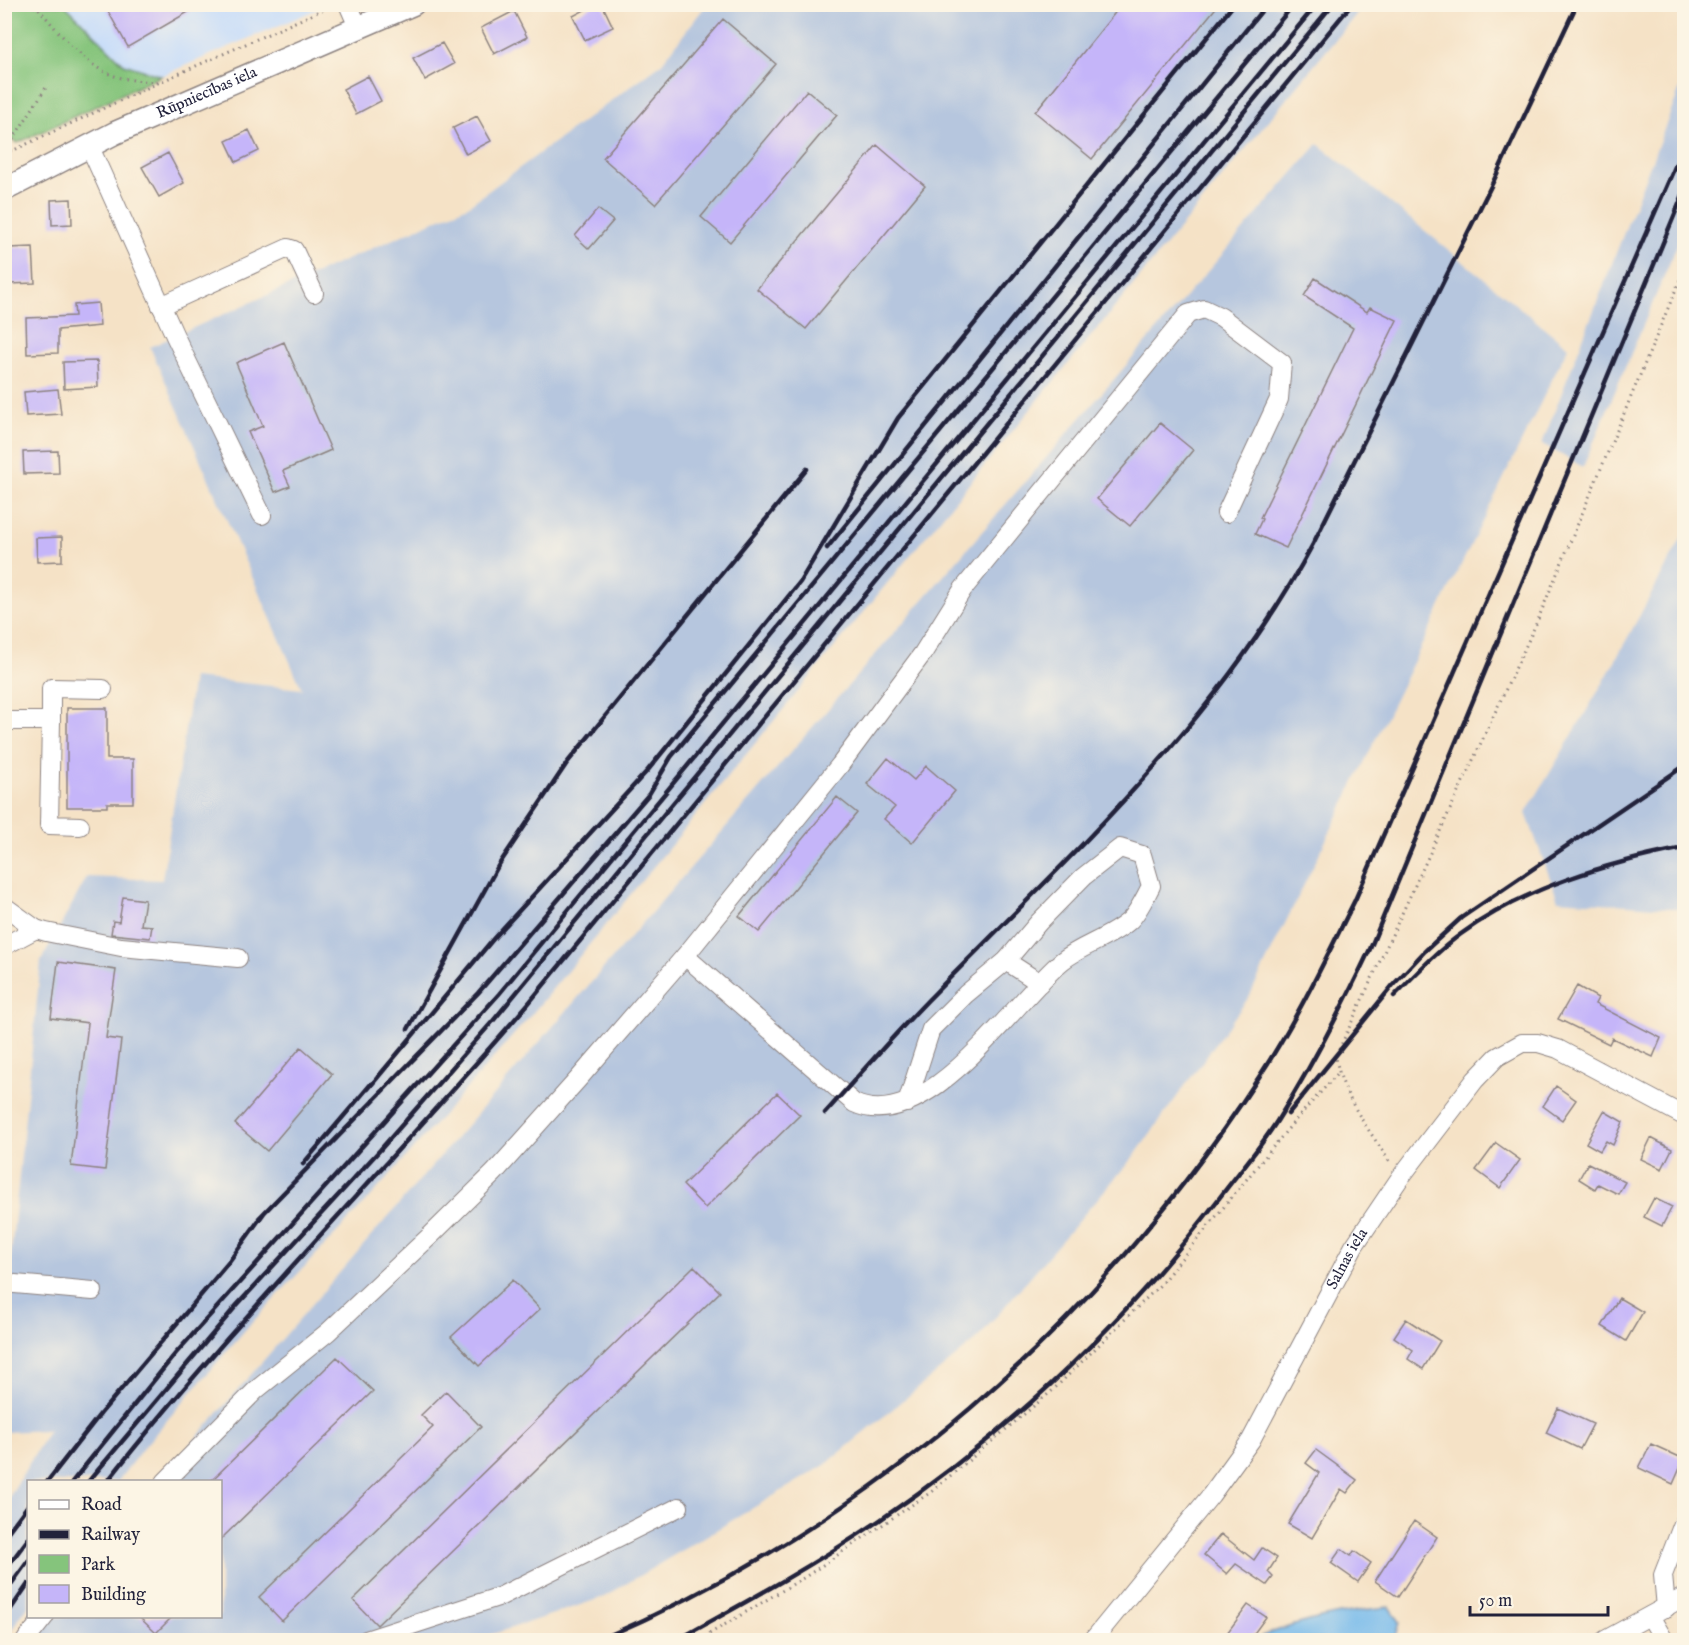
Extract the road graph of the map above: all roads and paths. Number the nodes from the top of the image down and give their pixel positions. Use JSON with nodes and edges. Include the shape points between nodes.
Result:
{"nodes":[{"id":1,"x":35,"y":4,"type":"edge"},
{"id":2,"x":336,"y":4,"type":"edge"},
{"id":3,"x":348,"y":4,"type":"edge"},
{"id":4,"x":413,"y":4,"type":"edge"},
{"id":5,"x":358,"y":27,"type":"junction"},
{"id":6,"x":160,"y":82,"type":"junction"},
{"id":7,"x":47,"y":86,"type":"dead end"},
{"id":8,"x":89,"y":145,"type":"junction"},
{"id":9,"x":5,"y":151,"type":"edge"},
{"id":10,"x":4,"y":190,"type":"edge"},
{"id":11,"x":1684,"y":270,"type":"edge"},
{"id":12,"x":314,"y":293,"type":"dead end"},
{"id":13,"x":161,"y":306,"type":"junction"},
{"id":14,"x":1226,"y":513,"type":"dead end"},
{"id":15,"x":262,"y":515,"type":"dead end"},
{"id":16,"x":103,"y":689,"type":"dead end"},
{"id":17,"x":4,"y":721,"type":"edge"},
{"id":18,"x":51,"y":721,"type":"junction"},
{"id":19,"x":80,"y":826,"type":"dead end"},
{"id":20,"x":4,"y":906,"type":"edge"},
{"id":21,"x":36,"y":929,"type":"junction"},
{"id":22,"x":4,"y":946,"type":"edge"},
{"id":23,"x":685,"y":956,"type":"junction"},
{"id":24,"x":238,"y":958,"type":"dead end"},
{"id":25,"x":1006,"y":961,"type":"junction"},
{"id":26,"x":1040,"y":982,"type":"junction"},
{"id":27,"x":1338,"y":1073,"type":"junction"},
{"id":28,"x":907,"y":1103,"type":"junction"},
{"id":29,"x":1684,"y":1116,"type":"edge"},
{"id":30,"x":1400,"y":1178,"type":"junction"},
{"id":31,"x":4,"y":1283,"type":"edge"},
{"id":32,"x":93,"y":1291,"type":"dead end"},
{"id":33,"x":167,"y":1480,"type":"edge"},
{"id":34,"x":679,"y":1508,"type":"dead end"},
{"id":35,"x":1684,"y":1521,"type":"edge"},
{"id":36,"x":1684,"y":1597,"type":"edge"},
{"id":37,"x":1658,"y":1612,"type":"junction"},
{"id":38,"x":44,"y":1618,"type":"edge"},
{"id":39,"x":26,"y":1641,"type":"edge"},
{"id":40,"x":366,"y":1641,"type":"edge"},
{"id":41,"x":699,"y":1641,"type":"edge"},
{"id":42,"x":1093,"y":1641,"type":"edge"},
{"id":43,"x":1605,"y":1641,"type":"edge"},
{"id":44,"x":1664,"y":1641,"type":"edge"}],
"edges":[{"from":1,"to":6,"type":"path","via":[[75,48],[106,73]]},
{"from":2,"to":6,"type":"path"},
{"from":3,"to":5,"type":"street"},
{"from":4,"to":5,"type":"main road","name":"Rūpniecības iela"},
{"from":5,"to":8,"type":"main road","name":"Rūpniecības iela"},
{"from":6,"to":9,"type":"path"},
{"from":7,"to":9,"type":"path"},
{"from":8,"to":10,"type":"main road","name":"Rūpniecības iela"},
{"from":8,"to":13,"type":"street"},
{"from":11,"to":27,"type":"path","via":[[1536,624],[1336,1056]]},
{"from":12,"to":13,"type":"street","via":[[294,250],[288,248]]},
{"from":13,"to":15,"type":"street"},
{"from":14,"to":23,"type":"street","via":[[1279,399],[1282,363],[1221,317],[1204,309],[1188,314],[963,589],[924,653],[840,765]]},
{"from":16,"to":18,"type":"street","via":[[51,688]]},
{"from":17,"to":18,"type":"street"},
{"from":18,"to":19,"type":"street","via":[[49,825]]},
{"from":20,"to":21,"type":"street"},
{"from":21,"to":22,"type":"street"},
{"from":21,"to":24,"type":"street","via":[[121,947]]},
{"from":23,"to":28,"type":"street","via":[[854,1103],[866,1109]]},
{"from":23,"to":33,"type":"street","via":[[494,1173],[328,1332],[256,1390]]},
{"from":25,"to":26,"type":"street"},
{"from":25,"to":26,"type":"street","via":[[1083,877],[1120,848],[1142,855],[1151,886],[1130,920],[1063,960]]},
{"from":25,"to":28,"type":"street","via":[[932,1029]]},
{"from":26,"to":28,"type":"street","via":[[980,1048],[938,1084]]},
{"from":27,"to":30,"type":"path","via":[[1361,1118]]},
{"from":27,"to":41,"type":"path","via":[[1159,1286],[1053,1390],[931,1492],[805,1578]]},
{"from":29,"to":30,"type":"street","name":"Salnas iela","via":[[1567,1053],[1538,1042],[1522,1043],[1497,1057],[1475,1080]]},
{"from":30,"to":42,"type":"street","name":"Salnas iela","via":[[1354,1246],[1251,1440]]},
{"from":31,"to":32,"type":"street"},
{"from":34,"to":40,"type":"street","via":[[501,1596]]},
{"from":35,"to":37,"type":"street","via":[[1663,1575]]},
{"from":36,"to":37,"type":"street"},
{"from":37,"to":43,"type":"street"},
{"from":37,"to":44,"type":"street"},
{"from":38,"to":39,"type":"street"}]}
